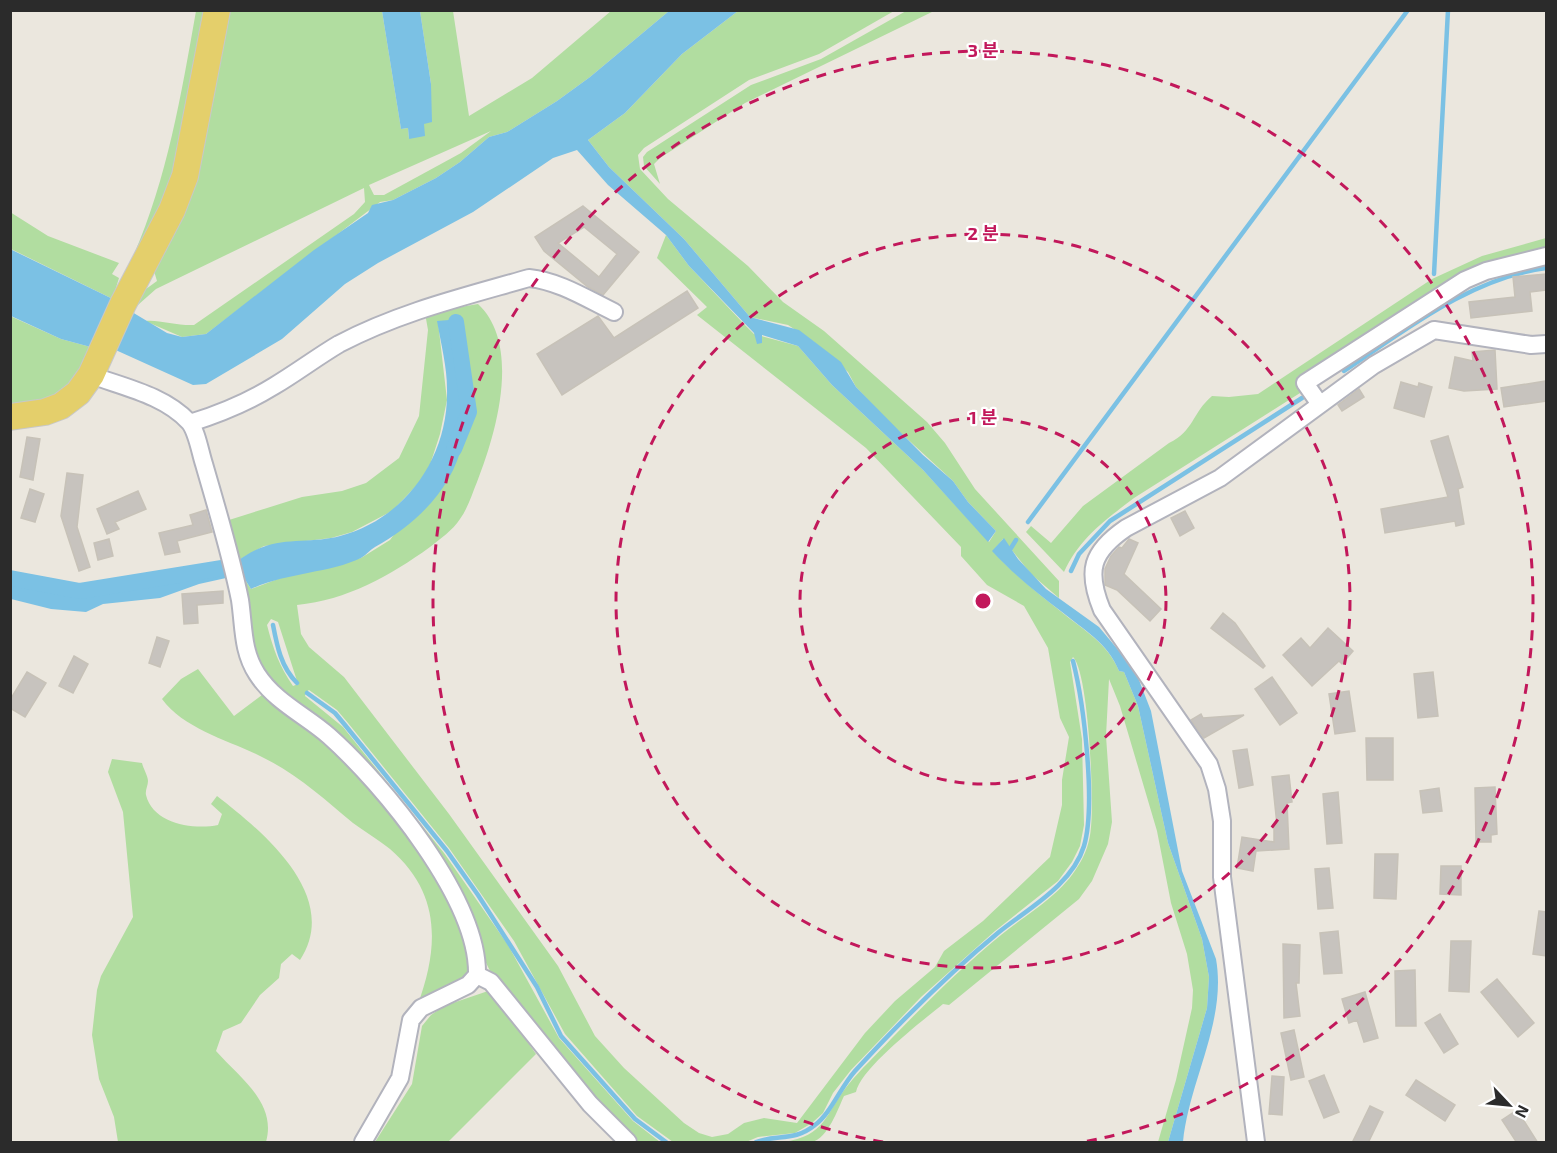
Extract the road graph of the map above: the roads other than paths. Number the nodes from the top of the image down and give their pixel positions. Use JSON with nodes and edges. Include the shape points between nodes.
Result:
{"nodes":[{"id":1,"x":217,"y":10,"type":"edge"},
{"id":2,"x":1546,"y":256,"type":"edge"},
{"id":3,"x":614,"y":312,"type":"dead end"},
{"id":4,"x":1546,"y":344,"type":"edge"},
{"id":5,"x":95,"y":364,"type":"junction"},
{"id":6,"x":1319,"y":403,"type":"junction"},
{"id":7,"x":10,"y":417,"type":"edge"},
{"id":8,"x":190,"y":423,"type":"junction"},
{"id":9,"x":477,"y":975,"type":"junction"},
{"id":10,"x":363,"y":1143,"type":"edge"},
{"id":11,"x":628,"y":1143,"type":"edge"},
{"id":12,"x":1256,"y":1143,"type":"edge"}],
"edges":[{"from":1,"to":5,"type":"main road","via":[[185,176]]},
{"from":2,"to":6,"type":"street","via":[[1465,280],[1305,383]]},
{"from":3,"to":8,"type":"street","via":[[545,280],[529,279],[420,308],[387,321],[337,345],[271,388]]},
{"from":4,"to":6,"type":"street","via":[[1434,330]]},
{"from":5,"to":7,"type":"main road","via":[[78,393],[61,406]]},
{"from":5,"to":8,"type":"street"},
{"from":6,"to":12,"type":"street","via":[[1220,478],[1113,537],[1096,556],[1093,568],[1092,582],[1105,616],[1209,764],[1217,789],[1222,821],[1222,877]]},
{"from":8,"to":9,"type":"street","via":[[235,584],[245,650],[257,674],[276,696],[350,756],[388,799],[457,902],[472,937]]},
{"from":9,"to":10,"type":"street","via":[[468,985],[421,1008],[411,1020],[400,1078]]},
{"from":9,"to":11,"type":"street","via":[[491,982],[590,1104]]}]}
